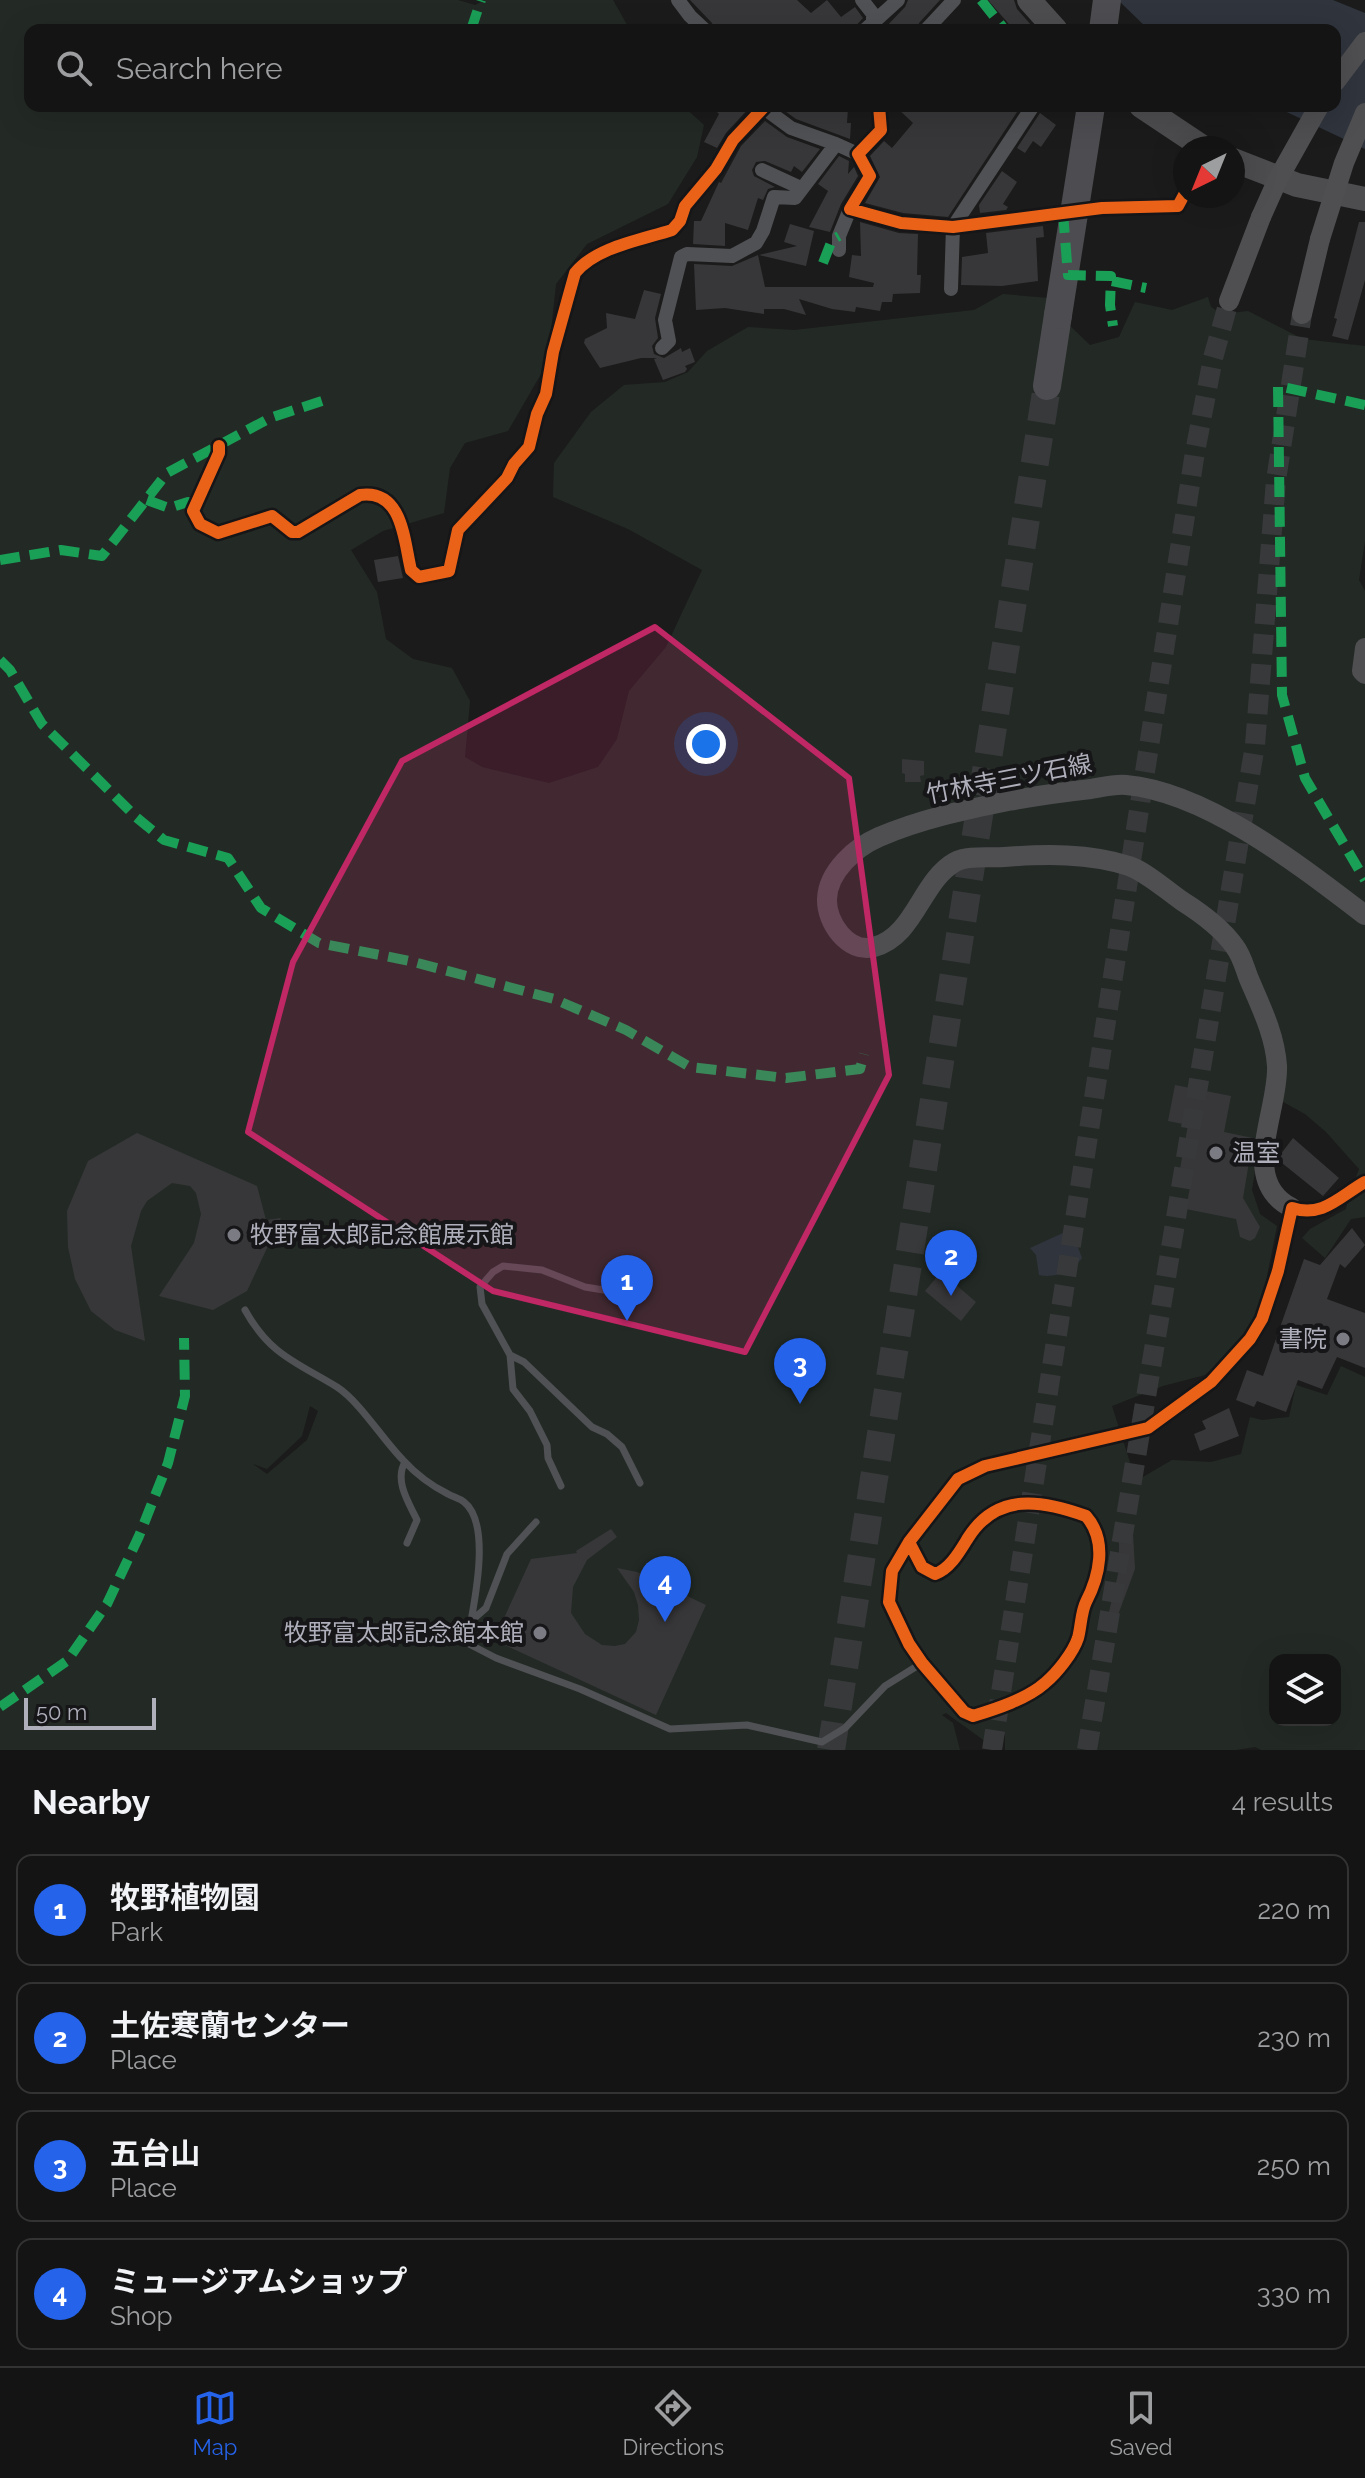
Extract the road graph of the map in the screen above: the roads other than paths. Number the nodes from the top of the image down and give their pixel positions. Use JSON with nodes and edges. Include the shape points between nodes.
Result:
{"nodes":[{"id":1,"x":678,"y":0,"type":"edge"},
{"id":2,"x":862,"y":0,"type":"edge"},
{"id":3,"x":898,"y":0,"type":"edge"},
{"id":4,"x":954,"y":0,"type":"edge"},
{"id":5,"x":1029,"y":0,"type":"edge"},
{"id":6,"x":1107,"y":0,"type":"edge"},
{"id":7,"x":699,"y":24,"type":"edge"},
{"id":8,"x":871,"y":24,"type":"edge"},
{"id":9,"x":874,"y":24,"type":"edge"},
{"id":10,"x":932,"y":24,"type":"edge"},
{"id":11,"x":1051,"y":24,"type":"edge"},
{"id":12,"x":1104,"y":24,"type":"edge"},
{"id":13,"x":1365,"y":42,"type":"edge"},
{"id":14,"x":1341,"y":74,"type":"edge"},
{"id":15,"x":760,"y":112,"type":"edge"},
{"id":16,"x":771,"y":112,"type":"edge"},
{"id":17,"x":880,"y":112,"type":"edge"},
{"id":18,"x":1029,"y":112,"type":"edge"},
{"id":19,"x":1090,"y":112,"type":"edge"},
{"id":20,"x":1150,"y":112,"type":"edge"},
{"id":21,"x":1316,"y":112,"type":"edge"},
{"id":22,"x":1365,"y":113,"type":"edge"},
{"id":23,"x":1186,"y":136,"type":"edge"},
{"id":24,"x":836,"y":144,"type":"junction"},
{"id":25,"x":858,"y":154,"type":"junction"},
{"id":26,"x":1245,"y":165,"type":"edge"},
{"id":27,"x":762,"y":170,"type":"dead end"},
{"id":28,"x":801,"y":188,"type":"junction"},
{"id":29,"x":1365,"y":199,"type":"edge"},
{"id":30,"x":1173,"y":206,"type":"edge"},
{"id":31,"x":850,"y":209,"type":"junction"},
{"id":32,"x":953,"y":227,"type":"junction"},
{"id":33,"x":839,"y":250,"type":"dead end"},
{"id":34,"x":951,"y":289,"type":"dead end"},
{"id":35,"x":1229,"y":301,"type":"tunnel mouth"},
{"id":36,"x":1302,"y":314,"type":"tunnel mouth"},
{"id":37,"x":662,"y":348,"type":"dead end"},
{"id":38,"x":1047,"y":386,"type":"tunnel mouth"},
{"id":39,"x":219,"y":446,"type":"dead end"},
{"id":40,"x":1365,"y":648,"type":"edge"},
{"id":41,"x":1365,"y":674,"type":"edge"},
{"id":42,"x":1365,"y":915,"type":"edge"},
{"id":43,"x":1365,"y":1182,"type":"edge"},
{"id":44,"x":1292,"y":1208,"type":"junction"},
{"id":45,"x":622,"y":1293,"type":"dead end"},
{"id":46,"x":245,"y":1310,"type":"dead end"},
{"id":47,"x":510,"y":1355,"type":"junction"},
{"id":48,"x":405,"y":1462,"type":"junction"},
{"id":49,"x":640,"y":1483,"type":"dead end"},
{"id":50,"x":561,"y":1486,"type":"dead end"},
{"id":51,"x":536,"y":1522,"type":"dead end"},
{"id":52,"x":909,"y":1542,"type":"junction"},
{"id":53,"x":407,"y":1543,"type":"dead end"},
{"id":54,"x":471,"y":1621,"type":"junction"},
{"id":55,"x":922,"y":1663,"type":"junction"}],
"edges":[{"from":1,"to":7,"type":"street"},
{"from":2,"to":8,"type":"street","via":[[873,14]]},
{"from":3,"to":9,"type":"street"},
{"from":4,"to":10,"type":"street"},
{"from":5,"to":11,"type":"main road"},
{"from":6,"to":12,"type":"highway"},
{"from":13,"to":14,"type":"main road"},
{"from":15,"to":39,"type":"street","via":[[733,140],[672,230],[609,250],[575,273],[529,447],[458,530],[449,571],[415,575],[398,513],[388,501],[369,494],[298,532],[272,516],[218,533],[200,524],[193,511]]},
{"from":16,"to":24,"type":"street","via":[[791,128]]},
{"from":17,"to":25,"type":"street","via":[[881,130]]},
{"from":18,"to":32,"type":"street"},
{"from":19,"to":38,"type":"highway","bridge":true},
{"from":20,"to":23,"type":"main road"},
{"from":21,"to":35,"type":"main road","bridge":true,"via":[[1261,217]]},
{"from":22,"to":36,"type":"main road","bridge":true,"via":[[1320,239]]},
{"from":24,"to":25,"type":"street"},
{"from":24,"to":28,"type":"street"},
{"from":25,"to":31,"type":"street","via":[[870,176]]},
{"from":26,"to":29,"type":"main road","via":[[1297,185]]},
{"from":27,"to":28,"type":"street"},
{"from":28,"to":37,"type":"street","via":[[792,200],[774,197],[760,238],[738,255],[679,258],[665,320],[669,341]]},
{"from":30,"to":32,"type":"street","via":[[1102,208]]},
{"from":31,"to":32,"type":"street","via":[[901,223]]},
{"from":31,"to":33,"type":"street"},
{"from":32,"to":34,"type":"street"},
{"from":40,"to":41,"type":"main road"},
{"from":42,"to":44,"type":"main road","name":"竹林寺三ツ石線","via":[[1242,829],[1177,796],[1125,784],[949,813],[877,838],[850,855],[826,895],[837,931],[853,946],[872,948],[899,930],[937,876],[958,860],[1058,854],[1131,867],[1204,915],[1236,948],[1272,1037],[1277,1076],[1264,1169],[1274,1195]]},
{"from":43,"to":44,"type":"street","via":[[1323,1209]]},
{"from":44,"to":52,"type":"street","via":[[1262,1319],[1211,1382],[1148,1428],[985,1466],[958,1479]]},
{"from":45,"to":47,"type":"lane","via":[[585,1287],[542,1270],[503,1266],[480,1287],[482,1304]]},
{"from":46,"to":48,"type":"lane","via":[[273,1347],[350,1397]]},
{"from":47,"to":49,"type":"lane","via":[[622,1447]]},
{"from":47,"to":50,"type":"lane","via":[[513,1389],[547,1445]]},
{"from":48,"to":53,"type":"lane","via":[[401,1485],[417,1520]]},
{"from":48,"to":54,"type":"lane","via":[[472,1511],[479,1556]]},
{"from":51,"to":54,"type":"lane","via":[[507,1554],[486,1608]]},
{"from":52,"to":55,"type":"street","via":[[892,1571],[889,1602]]},
{"from":52,"to":55,"type":"street","via":[[922,1567],[935,1574],[995,1510],[1044,1503],[1086,1516],[1097,1535],[1100,1557],[1076,1643],[1042,1687],[973,1716]]},
{"from":54,"to":55,"type":"lane","via":[[469,1644],[670,1729],[747,1725],[822,1742],[845,1728],[885,1686]]}]}
